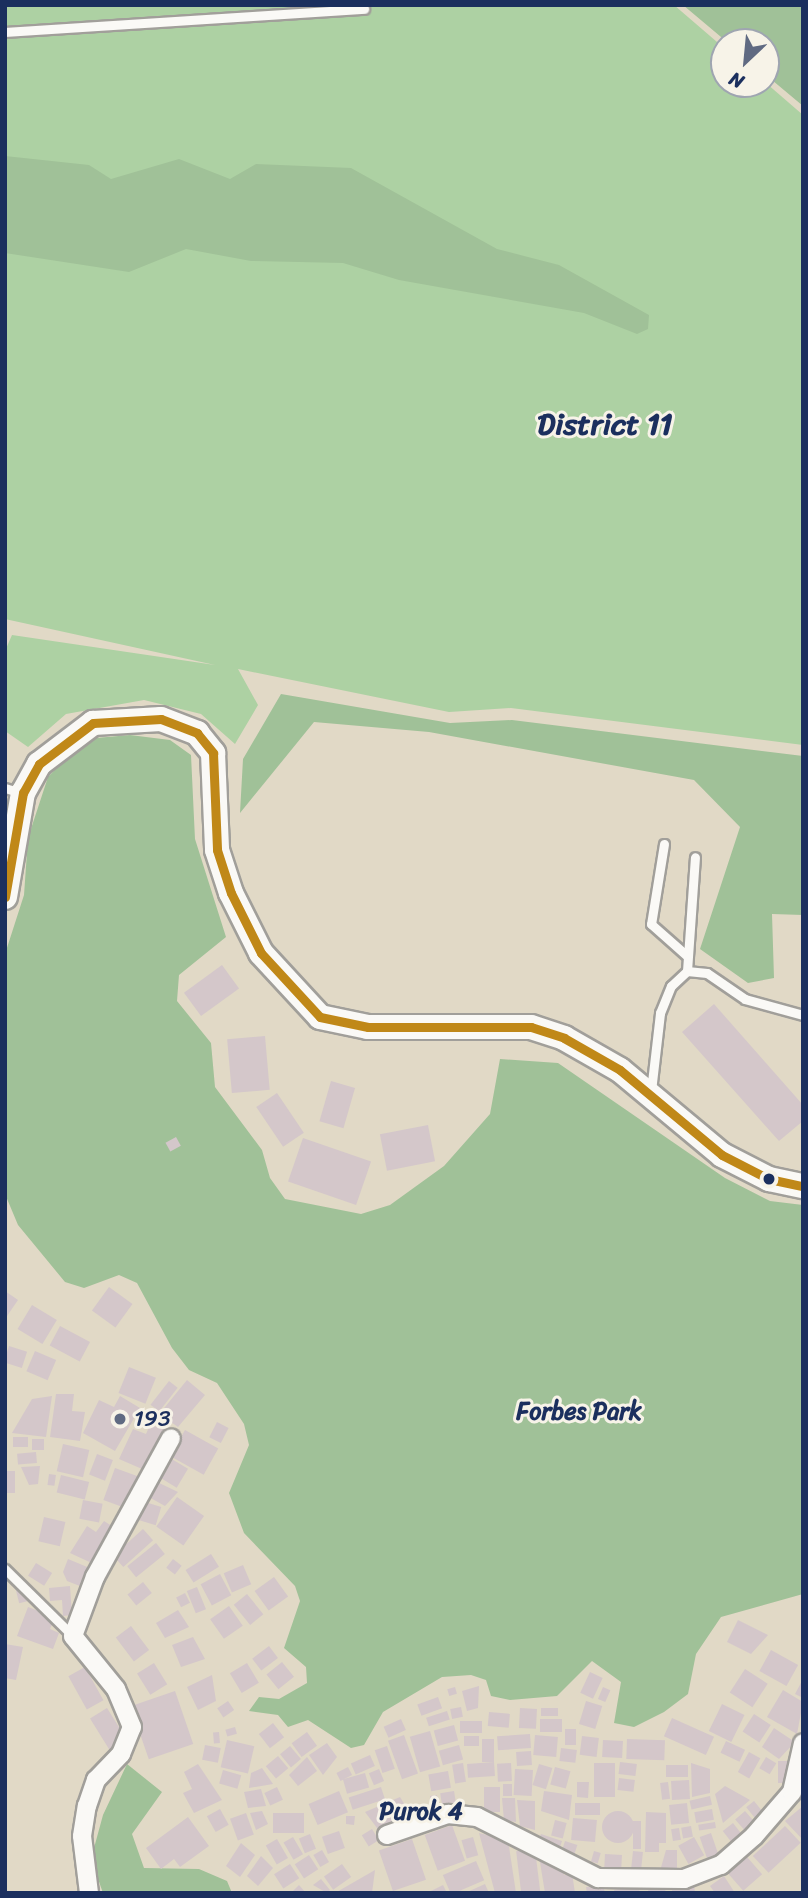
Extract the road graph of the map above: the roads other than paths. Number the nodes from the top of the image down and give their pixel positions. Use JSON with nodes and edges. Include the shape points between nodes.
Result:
{"nodes":[{"id":1,"x":364,"y":9,"type":"dead end"},
{"id":2,"x":5,"y":32,"type":"edge"},
{"id":3,"x":14,"y":790,"type":"edge"},
{"id":4,"x":664,"y":844,"type":"dead end"},
{"id":5,"x":695,"y":858,"type":"dead end"},
{"id":6,"x":5,"y":897,"type":"edge"},
{"id":7,"x":686,"y":955,"type":"junction"},
{"id":8,"x":687,"y":971,"type":"junction"},
{"id":9,"x":803,"y":1015,"type":"edge"},
{"id":10,"x":651,"y":1096,"type":"junction"},
{"id":11,"x":803,"y":1186,"type":"edge"},
{"id":12,"x":171,"y":1437,"type":"dead end"},
{"id":13,"x":5,"y":1569,"type":"edge"},
{"id":14,"x":73,"y":1636,"type":"junction"},
{"id":15,"x":803,"y":1743,"type":"edge"},
{"id":16,"x":797,"y":1793,"type":"edge"},
{"id":17,"x":387,"y":1835,"type":"dead end"},
{"id":18,"x":89,"y":1893,"type":"edge"}],
"edges":[{"from":1,"to":2,"type":"lane"},
{"from":3,"to":6,"type":"main road"},
{"from":3,"to":10,"type":"main road","via":[[56,745],[93,723],[161,719],[197,733],[215,761],[217,850],[231,893],[261,953],[310,1009],[368,1027],[531,1027],[594,1054]]},
{"from":4,"to":7,"type":"lane","via":[[651,924]]},
{"from":5,"to":7,"type":"lane"},
{"from":7,"to":8,"type":"lane"},
{"from":8,"to":9,"type":"lane","via":[[706,973],[744,999]]},
{"from":8,"to":10,"type":"lane","via":[[671,986],[660,1013]]},
{"from":10,"to":11,"type":"main road","via":[[744,1169]]},
{"from":12,"to":14,"type":"street","via":[[94,1577]]},
{"from":13,"to":14,"type":"lane"},
{"from":14,"to":18,"type":"street","via":[[116,1689],[132,1727],[121,1755],[96,1780],[87,1806],[82,1836]]},
{"from":15,"to":16,"type":"street"},
{"from":16,"to":17,"type":"street","via":[[721,1865],[662,1883],[598,1878],[477,1817],[448,1814]]}]}
